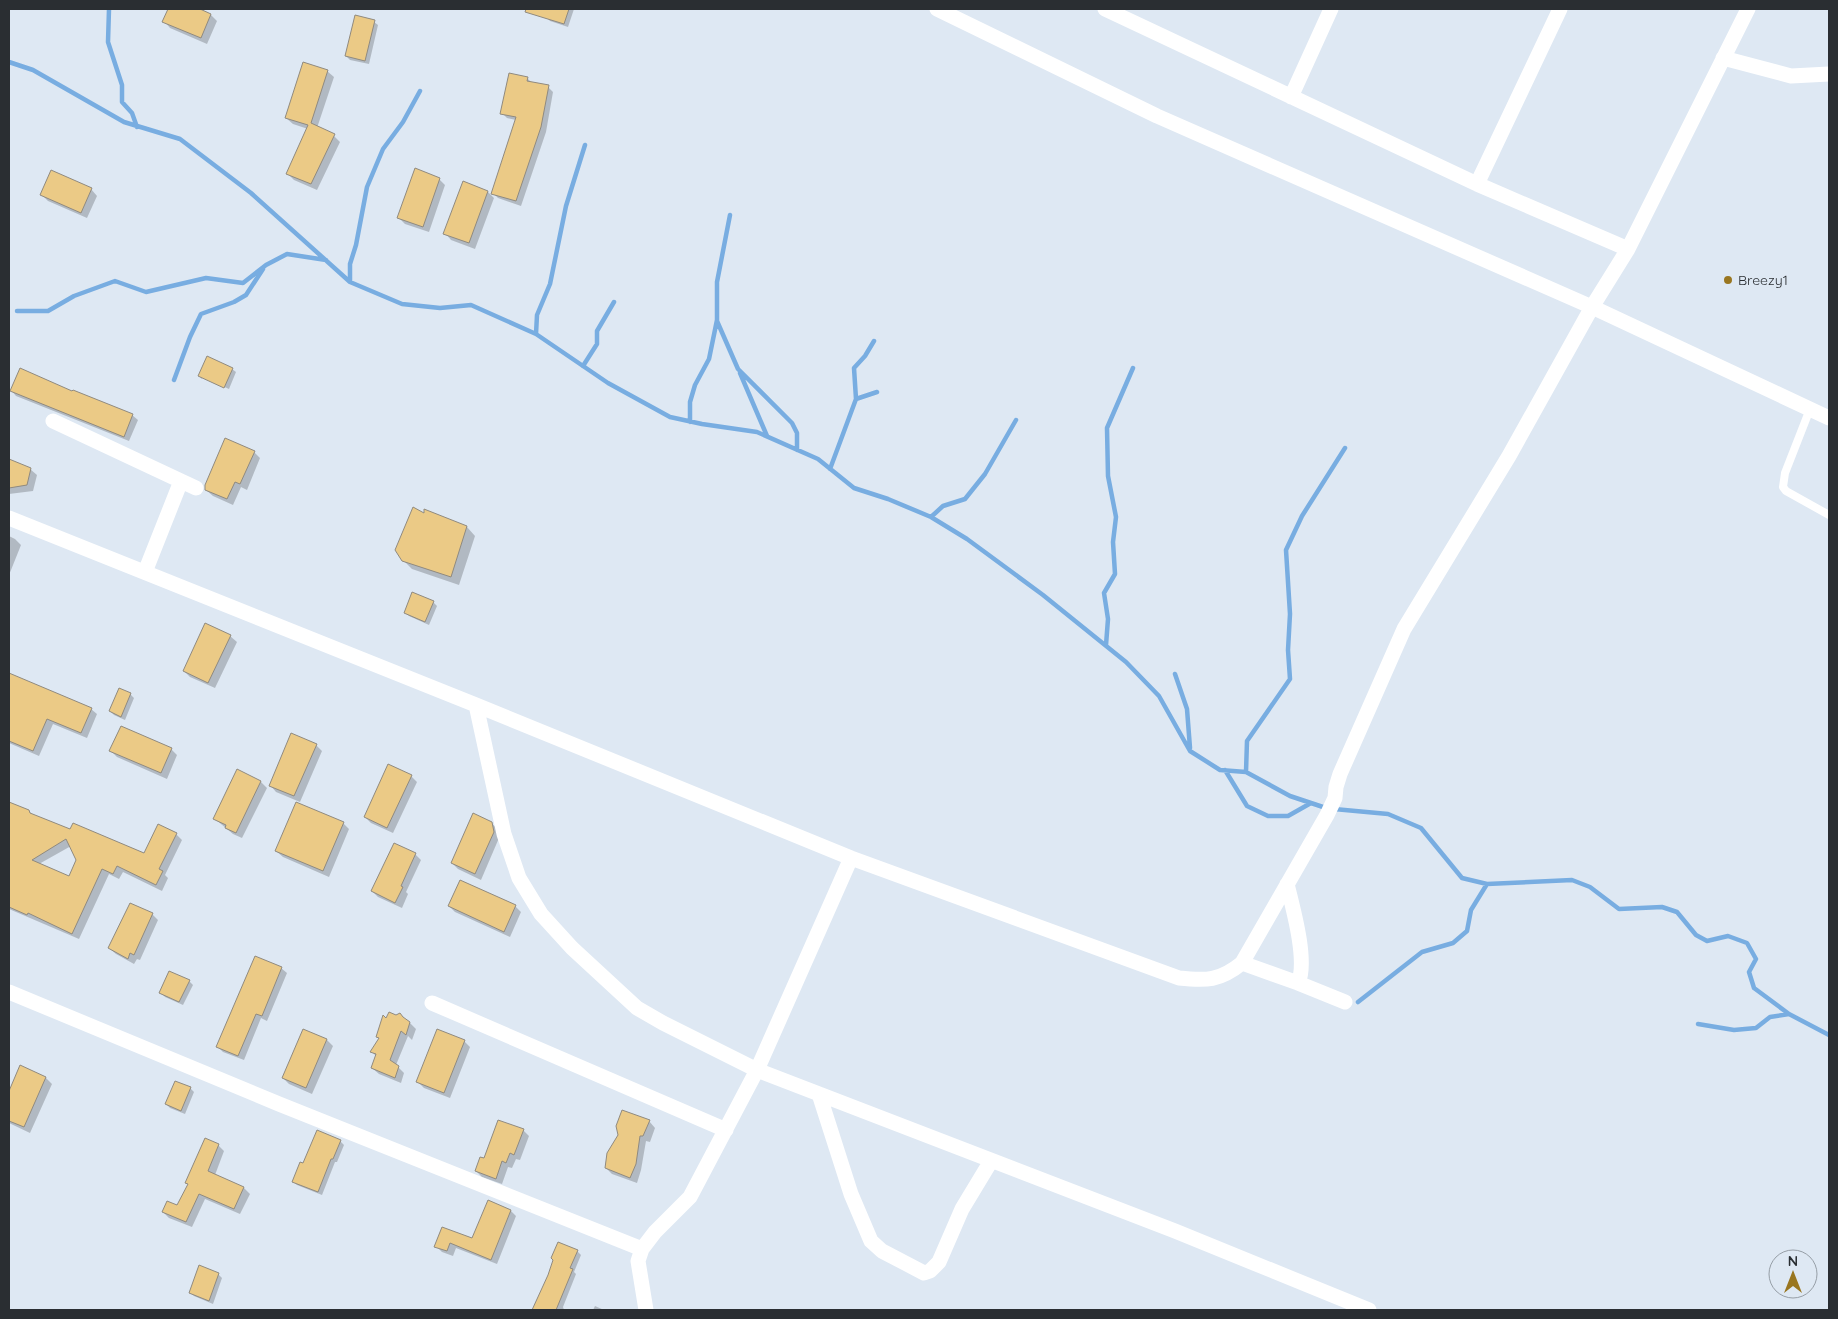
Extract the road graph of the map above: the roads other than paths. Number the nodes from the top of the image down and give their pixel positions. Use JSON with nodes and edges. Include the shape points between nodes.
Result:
{"nodes":[{"id":1,"x":936,"y":9,"type":"edge"},
{"id":2,"x":1105,"y":9,"type":"edge"},
{"id":3,"x":1331,"y":9,"type":"edge"},
{"id":4,"x":1560,"y":9,"type":"edge"},
{"id":5,"x":1743,"y":11,"type":"edge"},
{"id":6,"x":1724,"y":58,"type":"junction"},
{"id":7,"x":1829,"y":74,"type":"edge"},
{"id":8,"x":1290,"y":97,"type":"junction"},
{"id":9,"x":1477,"y":184,"type":"junction"},
{"id":10,"x":1628,"y":249,"type":"junction"},
{"id":11,"x":1592,"y":306,"type":"junction"},
{"id":12,"x":1810,"y":409,"type":"junction"},
{"id":13,"x":1829,"y":418,"type":"edge"},
{"id":14,"x":53,"y":421,"type":"dead end"},
{"id":15,"x":181,"y":481,"type":"junction"},
{"id":16,"x":196,"y":488,"type":"dead end"},
{"id":17,"x":1829,"y":515,"type":"edge"},
{"id":18,"x":9,"y":518,"type":"edge"},
{"id":19,"x":145,"y":572,"type":"junction"},
{"id":20,"x":476,"y":705,"type":"junction"},
{"id":21,"x":852,"y":858,"type":"junction"},
{"id":22,"x":1288,"y":884,"type":"junction"},
{"id":23,"x":1242,"y":963,"type":"junction"},
{"id":24,"x":1298,"y":983,"type":"junction"},
{"id":25,"x":9,"y":992,"type":"edge"},
{"id":26,"x":1345,"y":1002,"type":"dead end"},
{"id":27,"x":432,"y":1003,"type":"dead end"},
{"id":28,"x":757,"y":1070,"type":"junction"},
{"id":29,"x":819,"y":1094,"type":"junction"},
{"id":30,"x":726,"y":1130,"type":"junction"},
{"id":31,"x":991,"y":1161,"type":"junction"},
{"id":32,"x":642,"y":1249,"type":"junction"},
{"id":33,"x":1348,"y":1306,"type":"edge"},
{"id":34,"x":646,"y":1310,"type":"edge"},
{"id":35,"x":1369,"y":1310,"type":"edge"}],
"edges":[{"from":1,"to":11,"type":"street","via":[[1158,116]]},
{"from":2,"to":8,"type":"street"},
{"from":3,"to":8,"type":"street"},
{"from":4,"to":9,"type":"street"},
{"from":5,"to":6,"type":"street"},
{"from":6,"to":7,"type":"street","via":[[1790,76]]},
{"from":6,"to":10,"type":"street"},
{"from":8,"to":9,"type":"street"},
{"from":9,"to":10,"type":"street"},
{"from":10,"to":11,"type":"street"},
{"from":11,"to":12,"type":"street"},
{"from":11,"to":22,"type":"street","via":[[1509,456],[1404,629],[1340,774],[1335,798]]},
{"from":12,"to":13,"type":"street"},
{"from":12,"to":17,"type":"lane","via":[[1783,487]]},
{"from":14,"to":15,"type":"street"},
{"from":15,"to":16,"type":"street"},
{"from":15,"to":19,"type":"street"},
{"from":18,"to":19,"type":"street"},
{"from":19,"to":20,"type":"street"},
{"from":20,"to":21,"type":"street"},
{"from":20,"to":28,"type":"street","via":[[504,834],[519,878],[541,914],[572,948],[637,1008]]},
{"from":21,"to":23,"type":"street","via":[[1179,978],[1219,977],[1229,974]]},
{"from":21,"to":28,"type":"street"},
{"from":22,"to":23,"type":"street"},
{"from":22,"to":24,"type":"street","via":[[1302,974]]},
{"from":23,"to":24,"type":"street"},
{"from":24,"to":26,"type":"street"},
{"from":25,"to":32,"type":"street"},
{"from":27,"to":30,"type":"street"},
{"from":28,"to":29,"type":"street"},
{"from":28,"to":30,"type":"street"},
{"from":29,"to":31,"type":"street"},
{"from":29,"to":31,"type":"street","via":[[851,1194],[871,1241],[882,1252],[924,1273],[939,1262],[962,1209]]},
{"from":30,"to":32,"type":"street","via":[[690,1197]]},
{"from":31,"to":33,"type":"street","via":[[1166,1228]]},
{"from":32,"to":34,"type":"street","via":[[638,1261]]},
{"from":33,"to":35,"type":"street"}]}
